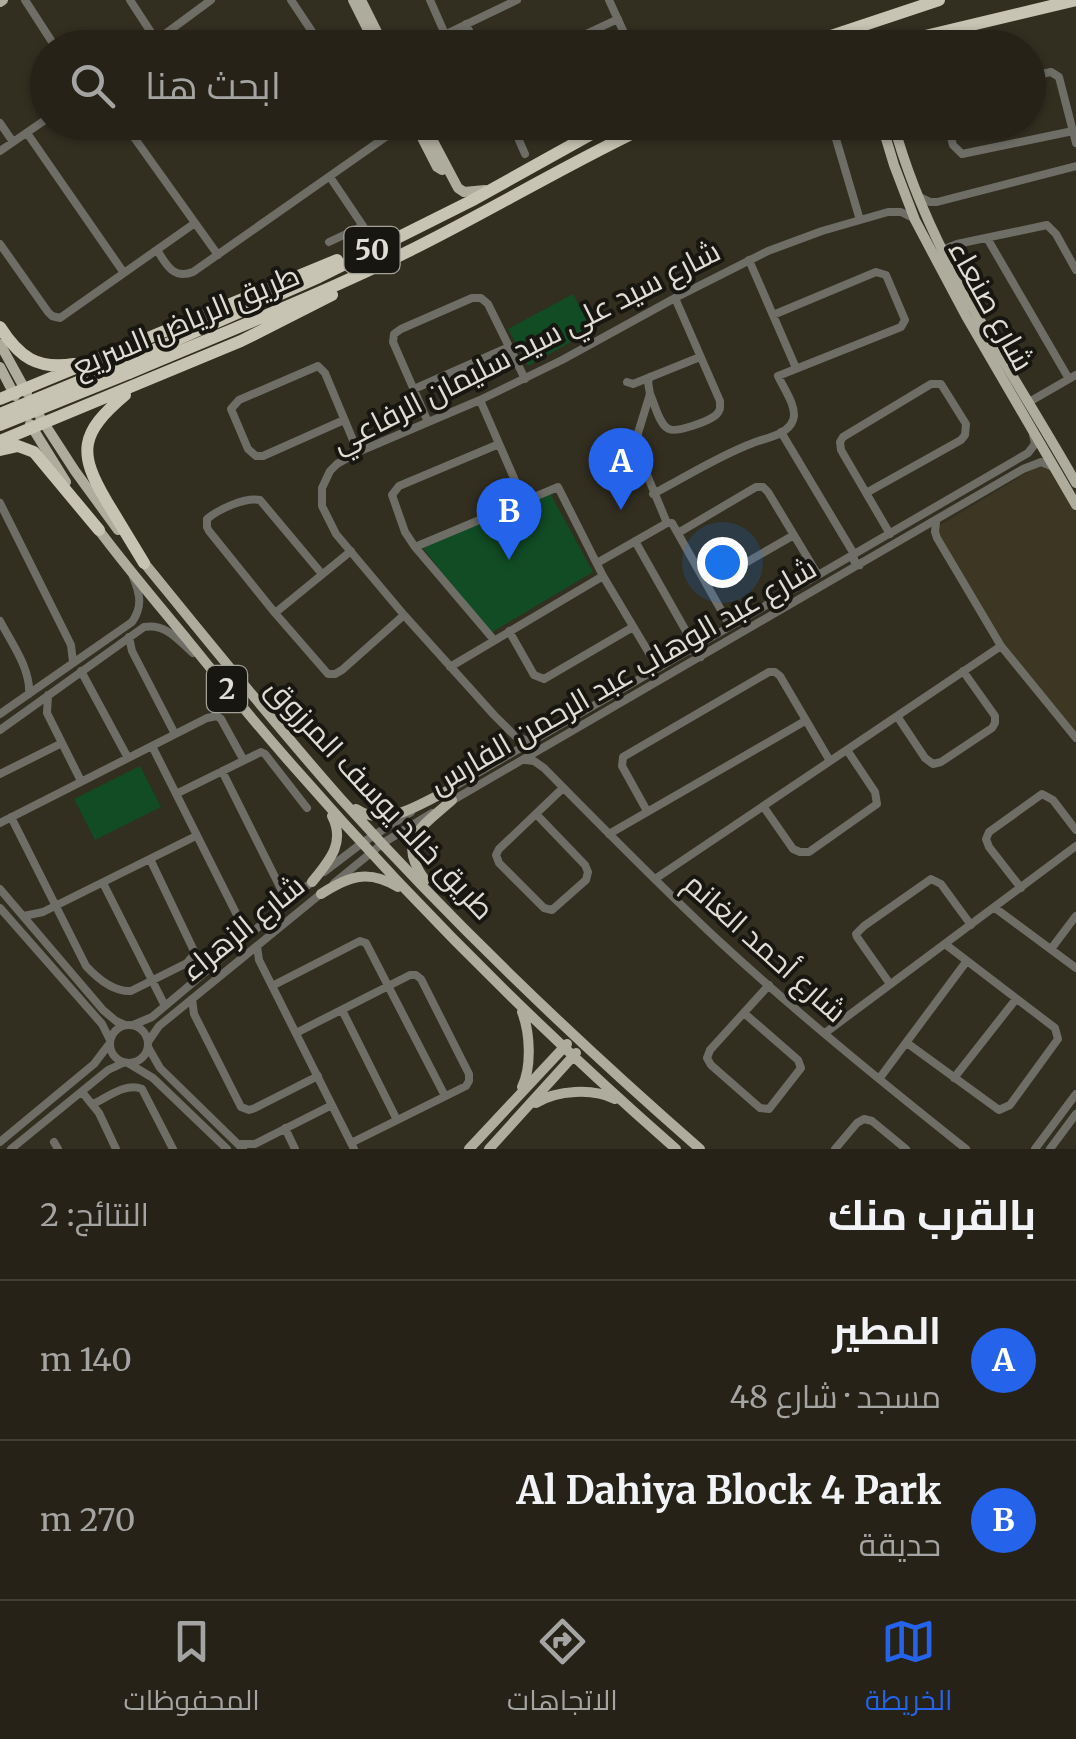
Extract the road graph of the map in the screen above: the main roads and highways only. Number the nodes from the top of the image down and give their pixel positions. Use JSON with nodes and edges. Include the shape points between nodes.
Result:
{"nodes":[{"id":1,"x":354,"y":0,"type":"edge"},
{"id":2,"x":361,"y":0,"type":"edge"},
{"id":3,"x":938,"y":0,"type":"edge"},
{"id":4,"x":1076,"y":0,"type":"edge"},
{"id":5,"x":962,"y":28,"type":"junction"},
{"id":6,"x":368,"y":30,"type":"edge"},
{"id":7,"x":376,"y":30,"type":"edge"},
{"id":8,"x":850,"y":30,"type":"edge"},
{"id":9,"x":953,"y":30,"type":"edge"},
{"id":10,"x":957,"y":30,"type":"edge"},
{"id":11,"x":423,"y":140,"type":"edge"},
{"id":12,"x":432,"y":140,"type":"edge"},
{"id":13,"x":581,"y":140,"type":"edge"},
{"id":14,"x":618,"y":140,"type":"edge"},
{"id":15,"x":888,"y":140,"type":"edge"},
{"id":16,"x":898,"y":140,"type":"edge"},
{"id":17,"x":446,"y":168,"type":"junction"},
{"id":18,"x":513,"y":177,"type":"junction"},
{"id":19,"x":920,"y":219,"type":"junction"},
{"id":20,"x":0,"y":327,"type":"edge"},
{"id":21,"x":987,"y":342,"type":"junction"},
{"id":22,"x":0,"y":344,"type":"edge"},
{"id":23,"x":995,"y":356,"type":"junction"},
{"id":24,"x":0,"y":367,"type":"edge"},
{"id":25,"x":126,"y":368,"type":"junction"},
{"id":26,"x":57,"y":377,"type":"junction"},
{"id":27,"x":19,"y":392,"type":"junction"},
{"id":28,"x":0,"y":400,"type":"edge"},
{"id":29,"x":74,"y":410,"type":"junction"},
{"id":30,"x":0,"y":414,"type":"edge"},
{"id":31,"x":39,"y":426,"type":"junction"},
{"id":32,"x":0,"y":427,"type":"edge"},
{"id":33,"x":0,"y":441,"type":"edge"},
{"id":34,"x":0,"y":450,"type":"edge"},
{"id":35,"x":1072,"y":466,"type":"edge"},
{"id":36,"x":1076,"y":483,"type":"edge"},
{"id":37,"x":1076,"y":506,"type":"edge"},
{"id":38,"x":99,"y":530,"type":"junction"},
{"id":39,"x":144,"y":563,"type":"junction"},
{"id":40,"x":342,"y":800,"type":"junction"},
{"id":41,"x":326,"y":806,"type":"junction"},
{"id":42,"x":312,"y":882,"type":"road end"},
{"id":43,"x":321,"y":894,"type":"road end"},
{"id":44,"x":410,"y":894,"type":"junction"},
{"id":45,"x":470,"y":935,"type":"junction"},
{"id":46,"x":505,"y":992,"type":"junction"},
{"id":47,"x":578,"y":1040,"type":"junction"},
{"id":48,"x":563,"y":1048,"type":"junction"},
{"id":49,"x":572,"y":1056,"type":"junction"},
{"id":50,"x":516,"y":1098,"type":"junction"},
{"id":51,"x":628,"y":1107,"type":"junction"},
{"id":52,"x":526,"y":1108,"type":"junction"},
{"id":53,"x":468,"y":1149,"type":"edge"},
{"id":54,"x":489,"y":1149,"type":"edge"},
{"id":55,"x":676,"y":1149,"type":"edge"},
{"id":56,"x":700,"y":1149,"type":"edge"}],
"edges":[{"from":1,"to":6,"type":"main road"},
{"from":2,"to":7,"type":"main road"},
{"from":3,"to":8,"type":"highway"},
{"from":4,"to":5,"type":"highway"},
{"from":5,"to":9,"type":"highway"},
{"from":5,"to":10,"type":"main road"},
{"from":11,"to":17,"type":"main road","via":[[437,167]]},
{"from":12,"to":17,"type":"main road"},
{"from":13,"to":18,"type":"highway","name":"طريق الرياض السريع","number":"50"},
{"from":14,"to":25,"type":"highway","name":"طريق الرياض السريع","number":"50","via":[[301,301]]},
{"from":15,"to":19,"type":"main road","name":"شارع صنعاء"},
{"from":16,"to":19,"type":"main road","name":"شارع صنعاء"},
{"from":17,"to":18,"type":"main road","via":[[464,192]]},
{"from":18,"to":25,"type":"highway","name":"طريق الرياض السريع","number":"50"},
{"from":19,"to":21,"type":"main road","name":"شارع صنعاء"},
{"from":19,"to":21,"type":"main road","name":"شارع صنعاء"},
{"from":20,"to":25,"type":"highway","via":[[20,353],[44,366]]},
{"from":21,"to":23,"type":"main road","name":"شارع صنعاء"},
{"from":22,"to":27,"type":"main road","name":"طريق خالد يوسف المرزوق","number":"2"},
{"from":23,"to":35,"type":"main road","name":"شارع صنعاء"},
{"from":23,"to":37,"type":"main road","name":"شارع صنعاء"},
{"from":24,"to":27,"type":"main road","name":"طريق خالد يوسف المرزوق","number":"2"},
{"from":25,"to":26,"type":"highway"},
{"from":25,"to":29,"type":"highway"},
{"from":25,"to":30,"type":"highway","name":"طريق الرياض السريع","number":"50","bridge":true},
{"from":25,"to":32,"type":"highway","name":"طريق الرياض السريع","number":"50","bridge":true},
{"from":25,"to":39,"type":"highway","via":[[89,439],[87,465]]},
{"from":26,"to":27,"type":"highway"},
{"from":26,"to":29,"type":"highway","via":[[48,398],[58,410]]},
{"from":27,"to":28,"type":"highway"},
{"from":27,"to":31,"type":"main road","name":"طريق خالد يوسف المرزوق","number":"2"},
{"from":29,"to":31,"type":"highway"},
{"from":31,"to":33,"type":"highway"},
{"from":31,"to":38,"type":"main road","name":"طريق خالد يوسف المرزوق","number":"2"},
{"from":31,"to":39,"type":"main road","name":"طريق خالد يوسف المرزوق","number":"2"},
{"from":34,"to":38,"type":"highway","via":[[18,446],[34,452]]},
{"from":35,"to":36,"type":"main road","name":"شارع صنعاء"},
{"from":38,"to":41,"type":"main road","name":"طريق خالد يوسف المرزوق","number":"2"},
{"from":39,"to":40,"type":"main road","name":"طريق خالد يوسف المرزوق","number":"2"},
{"from":40,"to":45,"type":"main road","name":"طريق خالد يوسف المرزوق","number":"2"},
{"from":40,"to":45,"type":"main road","via":[[381,818],[450,796],[422,826],[412,858]]},
{"from":41,"to":42,"type":"main road","via":[[338,840]]},
{"from":41,"to":44,"type":"main road","name":"طريق خالد يوسف المرزوق","number":"2"},
{"from":43,"to":44,"type":"main road","via":[[354,876],[372,876]]},
{"from":44,"to":46,"type":"main road","name":"طريق خالد يوسف المرزوق","number":"2"},
{"from":45,"to":47,"type":"main road","name":"طريق خالد يوسف المرزوق","number":"2"},
{"from":46,"to":48,"type":"main road","name":"طريق خالد يوسف المرزوق","number":"2"},
{"from":46,"to":50,"type":"main road","via":[[526,1024],[528,1072]]},
{"from":47,"to":48,"type":"main road"},
{"from":47,"to":49,"type":"main road"},
{"from":47,"to":56,"type":"main road","name":"طريق خالد يوسف المرزوق","number":"2"},
{"from":48,"to":49,"type":"main road","name":"طريق خالد يوسف المرزوق","number":"2"},
{"from":48,"to":50,"type":"main road"},
{"from":49,"to":51,"type":"main road","name":"طريق خالد يوسف المرزوق","number":"2"},
{"from":49,"to":52,"type":"main road"},
{"from":50,"to":53,"type":"main road"},
{"from":51,"to":52,"type":"main road","via":[[596,1092],[551,1095]]},
{"from":51,"to":55,"type":"main road","name":"طريق خالد يوسف المرزوق","number":"2"},
{"from":52,"to":54,"type":"main road"}]}
